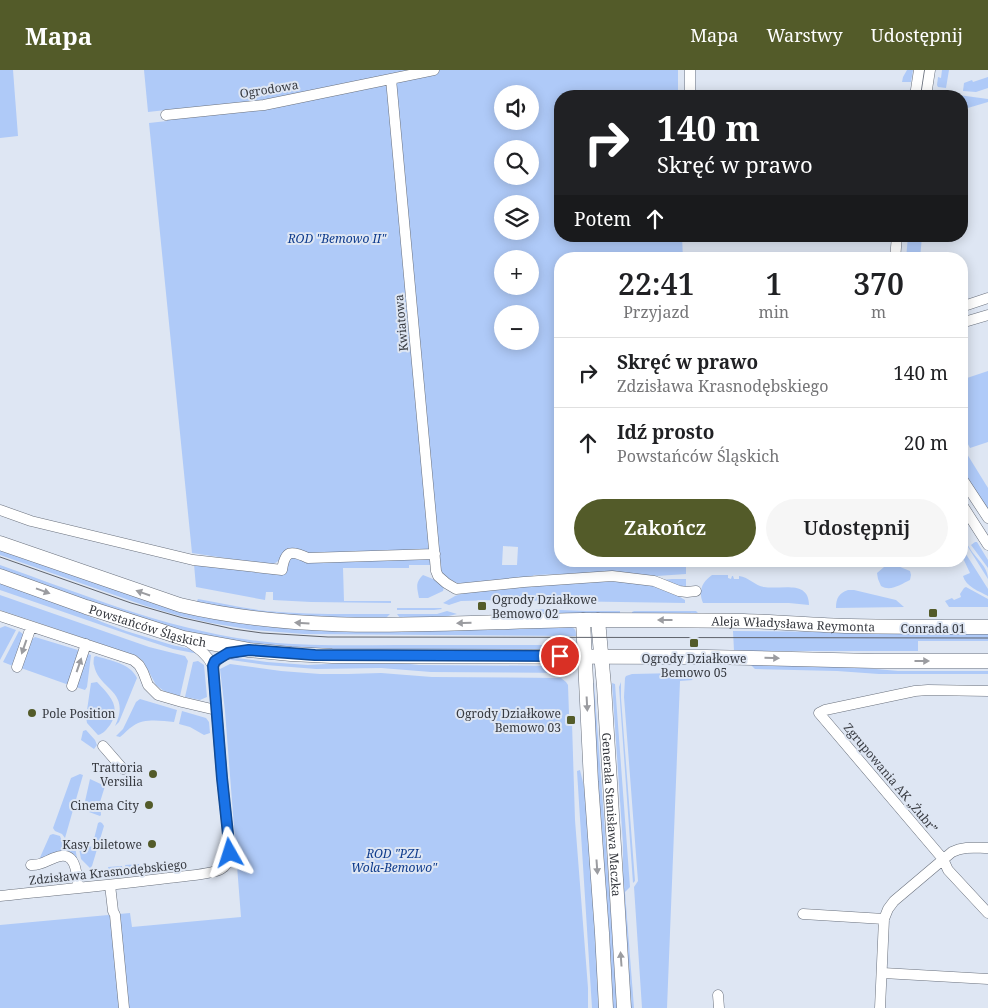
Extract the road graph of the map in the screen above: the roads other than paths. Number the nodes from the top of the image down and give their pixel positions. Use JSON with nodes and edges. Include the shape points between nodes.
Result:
{"nodes":[{"id":1,"x":434,"y":70,"type":"edge"},
{"id":2,"x":690,"y":70,"type":"edge"},
{"id":3,"x":919,"y":70,"type":"edge"},
{"id":4,"x":930,"y":70,"type":"edge"},
{"id":5,"x":391,"y":79,"type":"junction"},
{"id":6,"x":690,"y":90,"type":"edge"},
{"id":7,"x":916,"y":90,"type":"edge"},
{"id":8,"x":927,"y":90,"type":"edge"},
{"id":9,"x":166,"y":115,"type":"dead end"},
{"id":10,"x":988,"y":298,"type":"edge"},
{"id":11,"x":968,"y":305,"type":"edge"},
{"id":12,"x":988,"y":315,"type":"edge"},
{"id":13,"x":968,"y":321,"type":"edge"},
{"id":14,"x":968,"y":488,"type":"edge"},
{"id":15,"x":0,"y":510,"type":"edge"},
{"id":16,"x":968,"y":511,"type":"edge"},
{"id":17,"x":988,"y":518,"type":"edge"},
{"id":18,"x":984,"y":530,"type":"edge"},
{"id":19,"x":0,"y":543,"type":"edge"},
{"id":20,"x":988,"y":545,"type":"edge"},
{"id":21,"x":435,"y":554,"type":"junction"},
{"id":22,"x":0,"y":576,"type":"edge"},
{"id":23,"x":696,"y":591,"type":"dead end"},
{"id":24,"x":0,"y":616,"type":"edge"},
{"id":25,"x":583,"y":620,"type":"junction"},
{"id":26,"x":598,"y":620,"type":"junction"},
{"id":27,"x":32,"y":626,"type":"junction"},
{"id":28,"x":988,"y":628,"type":"edge"},
{"id":29,"x":183,"y":638,"type":"junction"},
{"id":30,"x":86,"y":644,"type":"junction"},
{"id":31,"x":249,"y":650,"type":"junction"},
{"id":32,"x":584,"y":656,"type":"junction"},
{"id":33,"x":601,"y":656,"type":"junction"},
{"id":34,"x":988,"y":662,"type":"edge"},
{"id":35,"x":213,"y":666,"type":"junction"},
{"id":36,"x":17,"y":667,"type":"dead end"},
{"id":37,"x":72,"y":686,"type":"dead end"},
{"id":38,"x":988,"y":691,"type":"edge"},
{"id":39,"x":216,"y":710,"type":"junction"},
{"id":40,"x":102,"y":746,"type":"dead end"},
{"id":41,"x":123,"y":769,"type":"dead end"},
{"id":42,"x":988,"y":848,"type":"edge"},
{"id":43,"x":943,"y":859,"type":"junction"},
{"id":44,"x":29,"y":868,"type":"dead end"},
{"id":45,"x":110,"y":885,"type":"junction"},
{"id":46,"x":75,"y":888,"type":"junction"},
{"id":47,"x":0,"y":896,"type":"edge"},
{"id":48,"x":988,"y":913,"type":"edge"},
{"id":49,"x":803,"y":914,"type":"dead end"},
{"id":50,"x":884,"y":919,"type":"junction"},
{"id":51,"x":882,"y":973,"type":"junction"},
{"id":52,"x":988,"y":979,"type":"edge"},
{"id":53,"x":718,"y":995,"type":"dead end"},
{"id":54,"x":124,"y":1008,"type":"edge"},
{"id":55,"x":606,"y":1008,"type":"edge"},
{"id":56,"x":624,"y":1008,"type":"edge"},
{"id":57,"x":718,"y":1008,"type":"edge"},
{"id":58,"x":880,"y":1008,"type":"edge"}],
"edges":[{"from":1,"to":5,"type":"street","name":"Ogrodowa"},
{"from":2,"to":6,"type":"street"},
{"from":3,"to":7,"type":"street"},
{"from":4,"to":8,"type":"street"},
{"from":5,"to":9,"type":"street","name":"Ogrodowa","via":[[264,105]]},
{"from":5,"to":21,"type":"street","name":"Kwiatowa"},
{"from":10,"to":11,"type":"street"},
{"from":12,"to":13,"type":"street"},
{"from":14,"to":17,"type":"street"},
{"from":15,"to":21,"type":"street","via":[[32,521],[193,560],[282,570],[283,560],[290,552],[308,558]]},
{"from":16,"to":18,"type":"street"},
{"from":18,"to":20,"type":"street"},
{"from":25,"to":19,"type":"main road","one_way":true,"via":[[314,624],[210,612],[180,605]]},
{"from":21,"to":23,"type":"street","name":"Kwiatowa","via":[[438,576],[456,589],[612,576],[654,581],[679,591]]},
{"from":22,"to":29,"type":"main road","name":"Powstańców Śląskich","one_way":true},
{"from":24,"to":27,"type":"street"},
{"from":25,"to":26,"type":"main road"},
{"from":25,"to":32,"type":"main road","name":"Generała Stanisława Maczka"},
{"from":28,"to":26,"type":"main road","name":"Aleja Władysława Reymonta","one_way":true},
{"from":26,"to":33,"type":"main road","name":"Generała Stanisława Maczka"},
{"from":27,"to":30,"type":"street"},
{"from":27,"to":36,"type":"street","one_way":true},
{"from":29,"to":31,"type":"main road","name":"Powstańców Śląskich"},
{"from":29,"to":35,"type":"street","via":[[201,650]]},
{"from":37,"to":30,"type":"street","one_way":true},
{"from":30,"to":39,"type":"street","via":[[133,660],[158,695]]},
{"from":31,"to":32,"type":"main road","name":"Powstańców Śląskich","via":[[315,655]]},
{"from":31,"to":35,"type":"street","via":[[228,653]]},
{"from":32,"to":33,"type":"main road","name":"Powstańców Śląskich"},
{"from":32,"to":55,"type":"main road","name":"Generała Stanisława Maczka","one_way":true},
{"from":33,"to":34,"type":"main road","one_way":true},
{"from":56,"to":33,"type":"main road","name":"Generała Stanisława Maczka","one_way":true},
{"from":35,"to":39,"type":"street","name":"Zdzisława Krasnodębskiego"},
{"from":38,"to":43,"type":"street","name":"Zgrupowania AK „Żubr”","via":[[928,690],[819,713]]},
{"from":39,"to":45,"type":"street","name":"Zdzisława Krasnodębskiego","via":[[230,853],[226,866],[200,874]]},
{"from":40,"to":41,"type":"street"},
{"from":42,"to":43,"type":"street","via":[[966,847]]},
{"from":43,"to":48,"type":"street","name":"Zgrupowania AK „Żubr”","via":[[948,870]]},
{"from":43,"to":50,"type":"street","via":[[894,901]]},
{"from":44,"to":46,"type":"street","via":[[58,856],[68,857],[76,869]]},
{"from":45,"to":46,"type":"street","name":"Zdzisława Krasnodębskiego"},
{"from":45,"to":54,"type":"street"},
{"from":46,"to":47,"type":"street","name":"Zdzisława Krasnodębskiego"},
{"from":49,"to":50,"type":"street"},
{"from":50,"to":51,"type":"street"},
{"from":51,"to":52,"type":"street"},
{"from":51,"to":58,"type":"street"},
{"from":53,"to":57,"type":"street"}]}
